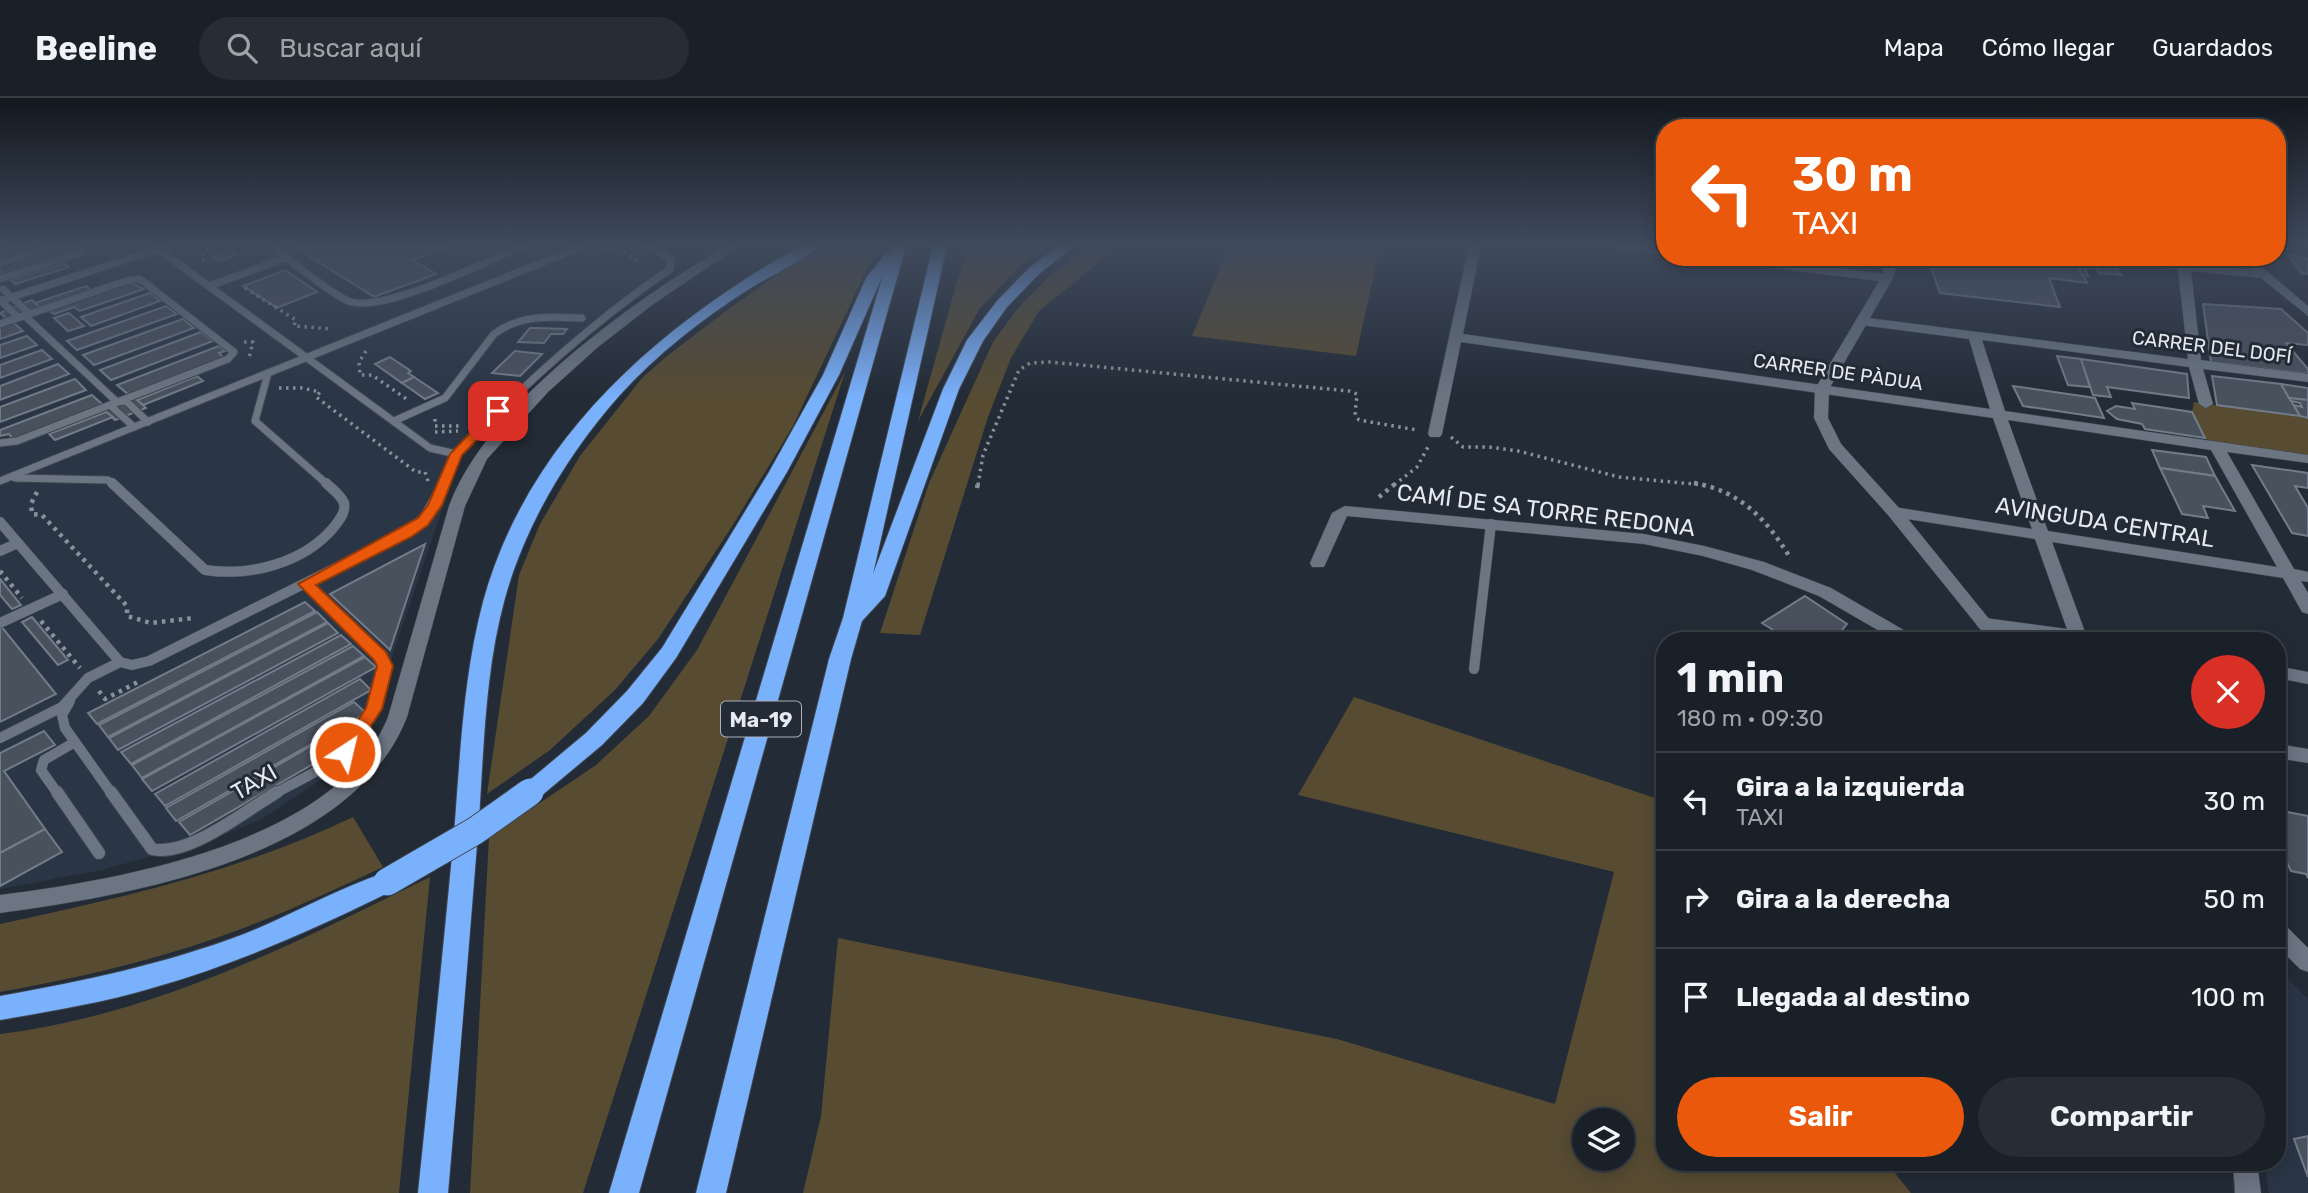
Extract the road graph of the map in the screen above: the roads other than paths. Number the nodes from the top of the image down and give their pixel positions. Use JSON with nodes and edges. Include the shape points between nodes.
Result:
{"nodes":[{"id":1,"x":12,"y":297,"type":"joint"},
{"id":2,"x":80,"y":297,"type":"edge"},
{"id":3,"x":164,"y":297,"type":"edge"},
{"id":4,"x":224,"y":297,"type":"edge"},
{"id":5,"x":341,"y":297,"type":"edge"},
{"id":6,"x":401,"y":297,"type":"edge"},
{"id":7,"x":456,"y":297,"type":"edge"},
{"id":8,"x":630,"y":297,"type":"edge"},
{"id":9,"x":651,"y":297,"type":"edge"},
{"id":10,"x":727,"y":297,"type":"edge"},
{"id":11,"x":864,"y":297,"type":"edge"},
{"id":12,"x":884,"y":297,"type":"edge"},
{"id":13,"x":928,"y":297,"type":"edge"},
{"id":14,"x":1009,"y":297,"type":"edge"},
{"id":15,"x":1464,"y":297,"type":"edge"},
{"id":16,"x":1875,"y":297,"type":"edge"},
{"id":17,"x":2187,"y":297,"type":"edge"},
{"id":18,"x":2292,"y":297,"type":"edge"},
{"id":19,"x":0,"y":301,"type":"edge"},
{"id":20,"x":2307,"y":309,"type":"edge"},
{"id":21,"x":25,"y":316,"type":"junction"},
{"id":22,"x":582,"y":318,"type":"dead end"},
{"id":23,"x":1861,"y":321,"type":"junction"},
{"id":24,"x":0,"y":324,"type":"edge"},
{"id":25,"x":1975,"y":335,"type":"junction"},
{"id":26,"x":1455,"y":337,"type":"junction"},
{"id":27,"x":308,"y":357,"type":"junction"},
{"id":28,"x":2195,"y":364,"type":"junction"},
{"id":29,"x":268,"y":373,"type":"junction"},
{"id":30,"x":2308,"y":379,"type":"edge"},
{"id":31,"x":1822,"y":389,"type":"junction"},
{"id":32,"x":117,"y":402,"type":"junction"},
{"id":33,"x":2206,"y":404,"type":"dead end"},
{"id":34,"x":1999,"y":416,"type":"junction"},
{"id":35,"x":394,"y":421,"type":"junction"},
{"id":36,"x":148,"y":422,"type":"junction"},
{"id":37,"x":134,"y":427,"type":"junction"},
{"id":38,"x":1435,"y":434,"type":"road end"},
{"id":39,"x":0,"y":443,"type":"edge"},
{"id":40,"x":2216,"y":445,"type":"junction"},
{"id":41,"x":456,"y":454,"type":"junction"},
{"id":42,"x":2308,"y":459,"type":"edge"},
{"id":43,"x":4,"y":479,"type":"edge"},
{"id":44,"x":1894,"y":512,"type":"junction"},
{"id":45,"x":0,"y":522,"type":"edge"},
{"id":46,"x":1490,"y":524,"type":"junction"},
{"id":47,"x":2041,"y":534,"type":"junction"},
{"id":48,"x":18,"y":543,"type":"junction"},
{"id":49,"x":0,"y":551,"type":"edge"},
{"id":50,"x":1318,"y":563,"type":"dead end"},
{"id":51,"x":2288,"y":573,"type":"junction"},
{"id":52,"x":2308,"y":577,"type":"edge"},
{"id":53,"x":305,"y":584,"type":"junction"},
{"id":54,"x":63,"y":594,"type":"junction"},
{"id":55,"x":2308,"y":608,"type":"edge"},
{"id":56,"x":853,"y":618,"type":"junction"},
{"id":57,"x":0,"y":623,"type":"edge"},
{"id":58,"x":1985,"y":624,"type":"junction"},
{"id":59,"x":1894,"y":632,"type":"edge"},
{"id":60,"x":1992,"y":632,"type":"edge"},
{"id":61,"x":2047,"y":632,"type":"edge"},
{"id":62,"x":2077,"y":632,"type":"edge"},
{"id":63,"x":120,"y":662,"type":"junction"},
{"id":64,"x":1474,"y":669,"type":"dead end"},
{"id":65,"x":2286,"y":674,"type":"edge"},
{"id":66,"x":2308,"y":678,"type":"edge"},
{"id":67,"x":70,"y":701,"type":"junction"},
{"id":68,"x":0,"y":738,"type":"edge"},
{"id":69,"x":75,"y":742,"type":"junction"},
{"id":70,"x":2286,"y":752,"type":"edge"},
{"id":71,"x":2308,"y":756,"type":"edge"},
{"id":72,"x":99,"y":853,"type":"dead end"},
{"id":73,"x":0,"y":904,"type":"edge"},
{"id":74,"x":2286,"y":941,"type":"edge"},
{"id":75,"x":2308,"y":962,"type":"edge"},
{"id":76,"x":0,"y":1008,"type":"edge"},
{"id":77,"x":2246,"y":1171,"type":"edge"},
{"id":78,"x":433,"y":1193,"type":"edge"},
{"id":79,"x":624,"y":1193,"type":"edge"},
{"id":80,"x":711,"y":1193,"type":"edge"},
{"id":81,"x":2248,"y":1193,"type":"edge"}],
"edges":[{"from":1,"to":19,"type":"lane"},
{"from":1,"to":21,"type":"lane","via":[[29,313]]},
{"from":2,"to":21,"type":"lane"},
{"from":3,"to":32,"type":"lane","via":[[234,354]]},
{"from":4,"to":27,"type":"lane"},
{"from":5,"to":6,"type":"lane","via":[[370,303]]},
{"from":7,"to":27,"type":"lane"},
{"from":8,"to":41,"type":"lane","via":[[602,316],[515,394]]},
{"from":9,"to":73,"type":"street","via":[[596,340],[480,457],[457,506],[390,734],[346,787],[277,832],[196,864],[71,895]]},
{"from":10,"to":78,"type":"highway","via":[[617,386],[546,480],[507,562],[492,611],[475,719]]},
{"from":11,"to":76,"type":"highway","bridge":true,"via":[[819,397],[746,529],[669,653],[594,738],[533,790],[475,831],[387,882],[243,946],[171,971]]},
{"from":12,"to":79,"type":"highway","number":"Ma-19"},
{"from":13,"to":56,"type":"highway","number":"Ma-19"},
{"from":14,"to":56,"type":"highway","via":[[975,340],[950,389],[875,596]]},
{"from":15,"to":26,"type":"street"},
{"from":16,"to":23,"type":"street"},
{"from":17,"to":28,"type":"street"},
{"from":18,"to":20,"type":"street"},
{"from":19,"to":21,"type":"lane","via":[[18,317]]},
{"from":21,"to":24,"type":"lane"},
{"from":21,"to":32,"type":"lane"},
{"from":22,"to":35,"type":"lane","via":[[532,318],[504,326],[444,398]]},
{"from":23,"to":25,"type":"street","name":"CARRER DEL DOFÍ"},
{"from":23,"to":31,"type":"street"},
{"from":25,"to":28,"type":"street","name":"CARRER DEL DOFÍ"},
{"from":25,"to":34,"type":"street"},
{"from":26,"to":31,"type":"street","name":"CARRER DE PÀDUA"},
{"from":26,"to":38,"type":"street"},
{"from":27,"to":29,"type":"lane"},
{"from":27,"to":35,"type":"lane"},
{"from":28,"to":30,"type":"street","name":"CARRER DEL DOFÍ"},
{"from":28,"to":33,"type":"street"},
{"from":29,"to":36,"type":"lane"},
{"from":29,"to":43,"type":"lane","via":[[255,421],[345,505],[333,530],[293,557],[236,571],[205,570],[108,480]]},
{"from":31,"to":34,"type":"street","name":"CARRER DE PÀDUA"},
{"from":31,"to":44,"type":"street","via":[[1821,418],[1834,446]]},
{"from":32,"to":36,"type":"lane","via":[[126,401]]},
{"from":32,"to":37,"type":"lane","via":[[112,407]]},
{"from":32,"to":39,"type":"lane","via":[[17,441]]},
{"from":34,"to":40,"type":"street","name":"CARRER DE PÀDUA"},
{"from":34,"to":47,"type":"street"},
{"from":35,"to":41,"type":"lane","via":[[429,448]]},
{"from":36,"to":37,"type":"lane"},
{"from":37,"to":43,"type":"lane"},
{"from":40,"to":42,"type":"street","name":"CARRER DE PÀDUA"},
{"from":40,"to":51,"type":"street"},
{"from":41,"to":53,"type":"lane","via":[[423,522]]},
{"from":44,"to":47,"type":"street","name":"AVINGUDA CENTRAL"},
{"from":44,"to":58,"type":"street"},
{"from":45,"to":48,"type":"lane"},
{"from":46,"to":50,"type":"street","name":"CAMÍ DE SA TORRE REDONA","via":[[1340,513]]},
{"from":46,"to":59,"type":"street","name":"CAMÍ DE SA TORRE REDONA","via":[[1644,539],[1704,551],[1825,592]]},
{"from":46,"to":64,"type":"lane"},
{"from":47,"to":51,"type":"street","name":"AVINGUDA CENTRAL"},
{"from":47,"to":62,"type":"street"},
{"from":48,"to":49,"type":"lane"},
{"from":48,"to":54,"type":"lane"},
{"from":51,"to":52,"type":"street","name":"AVINGUDA CENTRAL"},
{"from":51,"to":55,"type":"street"},
{"from":53,"to":63,"type":"lane","via":[[149,661]]},
{"from":53,"to":69,"type":"lane","name":"TAXI","via":[[385,666],[374,709],[337,758],[194,842],[164,852],[152,849]]},
{"from":54,"to":57,"type":"lane"},
{"from":54,"to":63,"type":"lane"},
{"from":56,"to":80,"type":"highway","number":"Ma-19"},
{"from":58,"to":60,"type":"street"},
{"from":58,"to":61,"type":"street"},
{"from":63,"to":67,"type":"lane","via":[[88,678]]},
{"from":65,"to":66,"type":"street"},
{"from":67,"to":68,"type":"lane"},
{"from":67,"to":69,"type":"lane","name":"TAXI","via":[[62,723]]},
{"from":69,"to":72,"type":"lane","via":[[49,756],[41,770]]},
{"from":70,"to":71,"type":"street"},
{"from":74,"to":75,"type":"street"},
{"from":77,"to":81,"type":"street"}]}
